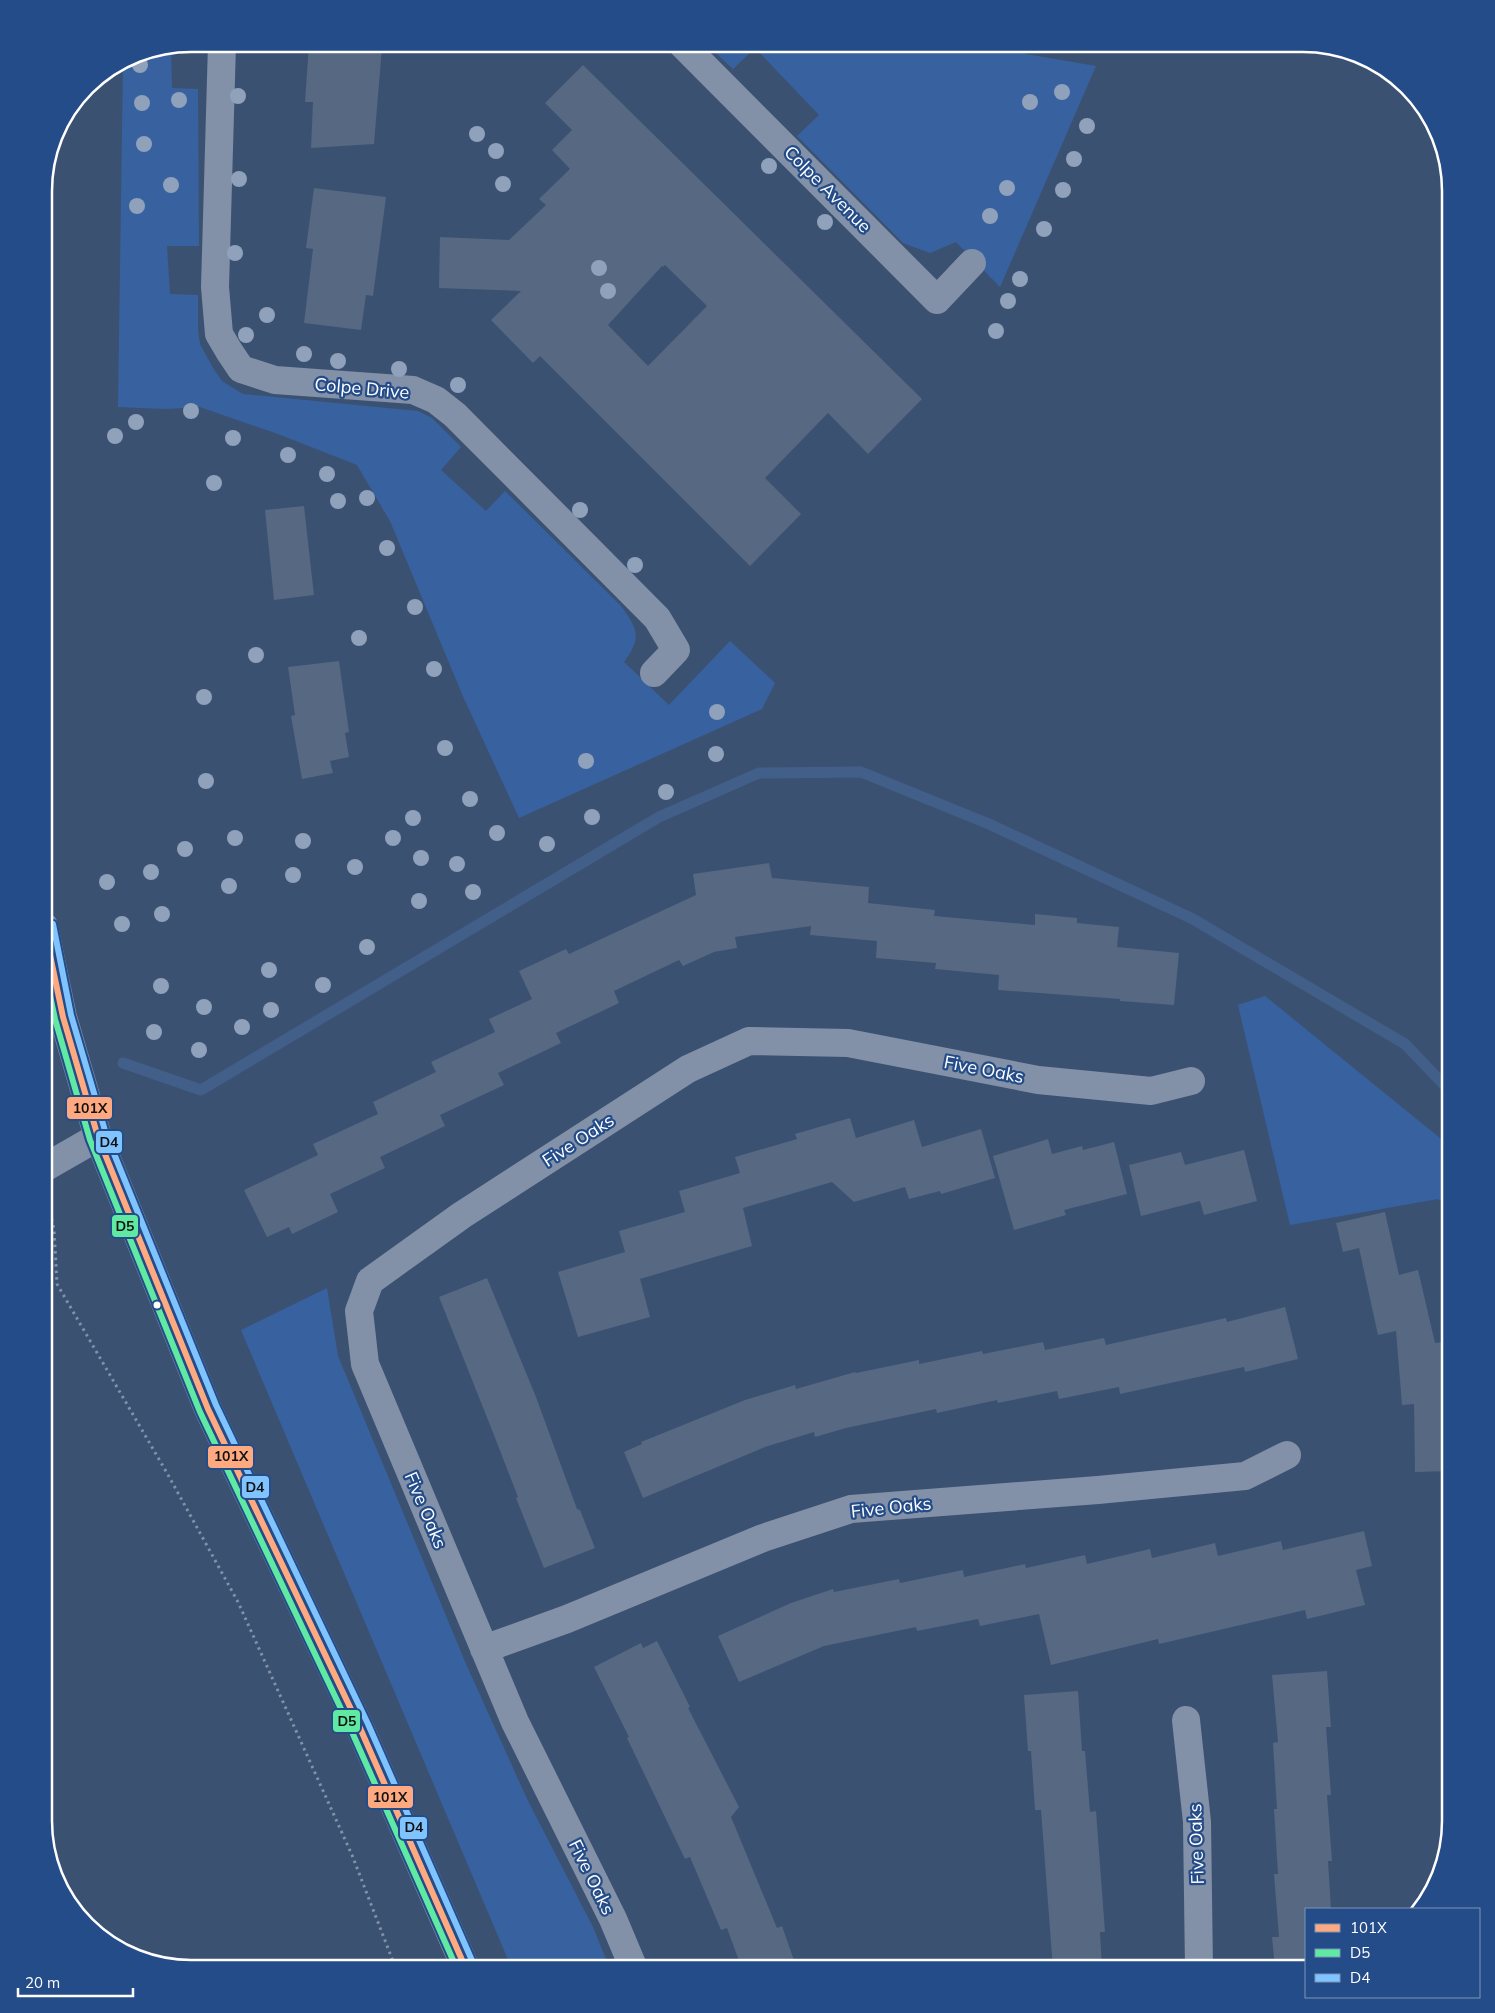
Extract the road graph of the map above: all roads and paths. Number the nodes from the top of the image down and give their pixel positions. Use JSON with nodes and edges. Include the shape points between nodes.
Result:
{"nodes":[{"id":1,"x":222,"y":53,"type":"edge"},
{"id":2,"x":691,"y":53,"type":"edge"},
{"id":3,"x":972,"y":263,"type":"dead end"},
{"id":4,"x":654,"y":673,"type":"dead end"},
{"id":5,"x":53,"y":967,"type":"edge"},
{"id":6,"x":1191,"y":1081,"type":"dead end"},
{"id":7,"x":98,"y":1137,"type":"junction"},
{"id":8,"x":52,"y":1163,"type":"edge"},
{"id":9,"x":52,"y":1222,"type":"edge"},
{"id":10,"x":1287,"y":1455,"type":"dead end"},
{"id":11,"x":484,"y":1649,"type":"junction"},
{"id":12,"x":1186,"y":1720,"type":"dead end"},
{"id":13,"x":393,"y":1960,"type":"edge"},
{"id":14,"x":462,"y":1960,"type":"edge"},
{"id":15,"x":630,"y":1960,"type":"edge"},
{"id":16,"x":1199,"y":1960,"type":"edge"}],
"edges":[{"from":1,"to":4,"type":"street","name":"Colpe Drive","via":[[215,287],[219,334],[229,351],[241,368],[275,380],[413,390],[436,400],[455,415],[657,618],[676,650]]},
{"from":2,"to":3,"type":"street","name":"Colpe Avenue","via":[[937,300]]},
{"from":5,"to":7,"type":"main road","via":[[63,1018]]},
{"from":6,"to":11,"type":"street","name":"Five Oaks","via":[[1151,1091],[1038,1080],[848,1043],[749,1041],[688,1068],[462,1215],[370,1281],[359,1310],[365,1364]]},
{"from":7,"to":8,"type":"street"},
{"from":7,"to":14,"type":"main road","via":[[208,1409],[360,1728]]},
{"from":9,"to":13,"type":"path","via":[[57,1284],[238,1602],[352,1855]]},
{"from":10,"to":11,"type":"street","name":"Five Oaks","via":[[1245,1476],[851,1509],[763,1538],[567,1619]]},
{"from":11,"to":15,"type":"street","name":"Five Oaks","via":[[515,1722]]},
{"from":12,"to":16,"type":"street","name":"Five Oaks","via":[[1197,1822]]}]}
